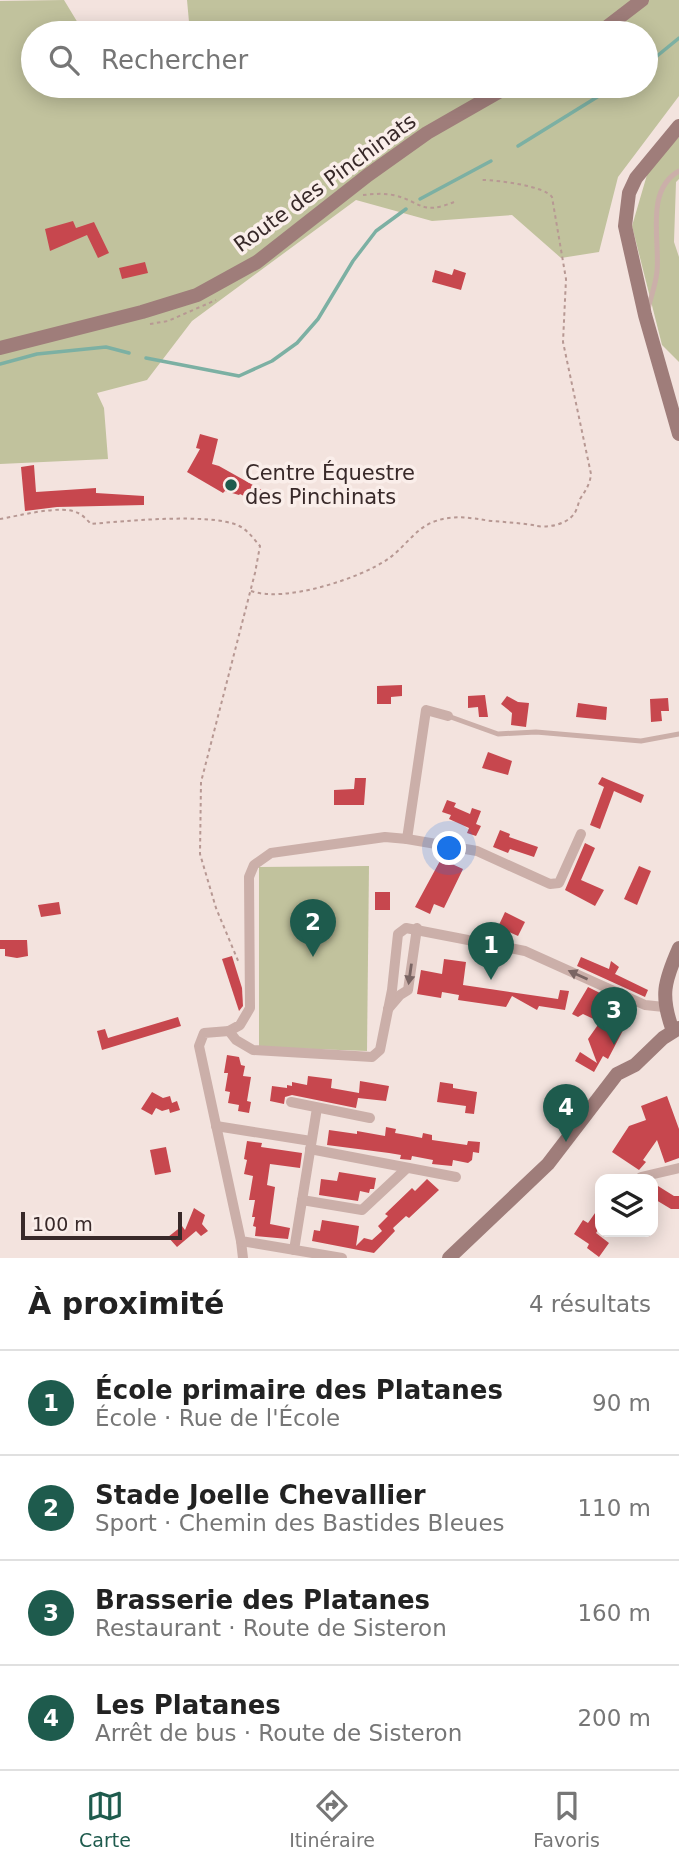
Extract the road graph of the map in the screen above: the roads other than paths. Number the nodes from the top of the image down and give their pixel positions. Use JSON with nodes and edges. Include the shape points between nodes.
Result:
{"nodes":[{"id":1,"x":642,"y":0,"type":"edge"},
{"id":2,"x":615,"y":21,"type":"edge"},
{"id":3,"x":488,"y":98,"type":"edge"},
{"id":4,"x":679,"y":126,"type":"edge"},
{"id":5,"x":679,"y":171,"type":"edge"},
{"id":6,"x":646,"y":318,"type":"junction"},
{"id":7,"x":0,"y":348,"type":"edge"},
{"id":8,"x":679,"y":434,"type":"edge"},
{"id":9,"x":448,"y":716,"type":"joint"},
{"id":10,"x":679,"y":734,"type":"edge"},
{"id":11,"x":581,"y":834,"type":"dead end"},
{"id":12,"x":407,"y":839,"type":"junction"},
{"id":13,"x":416,"y":928,"type":"junction"},
{"id":14,"x":679,"y":948,"type":"edge"},
{"id":15,"x":664,"y":1007,"type":"junction"},
{"id":16,"x":387,"y":1010,"type":"junction"},
{"id":17,"x":676,"y":1030,"type":"edge"},
{"id":18,"x":229,"y":1031,"type":"junction"},
{"id":19,"x":291,"y":1102,"type":"dead end"},
{"id":20,"x":317,"y":1108,"type":"junction"},
{"id":21,"x":370,"y":1118,"type":"dead end"},
{"id":22,"x":216,"y":1126,"type":"junction"},
{"id":23,"x":311,"y":1145,"type":"junction"},
{"id":24,"x":407,"y":1168,"type":"junction"},
{"id":25,"x":679,"y":1168,"type":"edge"},
{"id":26,"x":654,"y":1174,"type":"edge"},
{"id":27,"x":456,"y":1177,"type":"dead end"},
{"id":28,"x":302,"y":1200,"type":"junction"},
{"id":29,"x":241,"y":1241,"type":"junction"},
{"id":30,"x":293,"y":1250,"type":"junction"},
{"id":31,"x":243,"y":1258,"type":"edge"},
{"id":32,"x":342,"y":1258,"type":"edge"},
{"id":33,"x":449,"y":1258,"type":"edge"}],
"edges":[{"from":1,"to":2,"type":"main road"},
{"from":3,"to":7,"type":"main road","name":"Route des Pinchinats","via":[[368,175],[257,262],[197,295]]},
{"from":4,"to":6,"type":"main road","via":[[636,178],[626,208],[627,241]]},
{"from":5,"to":6,"type":"lane","via":[[668,177],[661,190],[657,273]]},
{"from":6,"to":8,"type":"main road"},
{"from":9,"to":10,"type":"lane","via":[[498,734],[536,732],[641,741]]},
{"from":9,"to":12,"type":"street","via":[[426,710]]},
{"from":11,"to":12,"type":"street","via":[[559,883],[550,884],[477,851]]},
{"from":12,"to":18,"type":"street","via":[[385,837],[271,853],[254,865],[248,877],[250,1008],[240,1025]]},
{"from":15,"to":13,"type":"street","one_way":true,"via":[[645,1005],[525,951]]},
{"from":13,"to":16,"type":"street","one_way":true,"via":[[408,990]]},
{"from":13,"to":16,"type":"street","via":[[399,931]]},
{"from":14,"to":15,"type":"main road","via":[[665,986]]},
{"from":15,"to":17,"type":"main road"},
{"from":16,"to":18,"type":"street","via":[[380,1050],[372,1057],[253,1050]]},
{"from":17,"to":33,"type":"main road","via":[[635,1065],[617,1074],[548,1164]]},
{"from":18,"to":22,"type":"street","via":[[204,1033],[198,1046]]},
{"from":19,"to":20,"type":"street"},
{"from":20,"to":21,"type":"street"},
{"from":20,"to":23,"type":"street"},
{"from":22,"to":23,"type":"street"},
{"from":22,"to":29,"type":"street"},
{"from":23,"to":24,"type":"street"},
{"from":23,"to":28,"type":"street"},
{"from":24,"to":27,"type":"street"},
{"from":24,"to":28,"type":"street","via":[[362,1210]]},
{"from":25,"to":26,"type":"street"},
{"from":28,"to":30,"type":"street"},
{"from":29,"to":30,"type":"street"},
{"from":29,"to":31,"type":"street"},
{"from":30,"to":32,"type":"street"}]}
